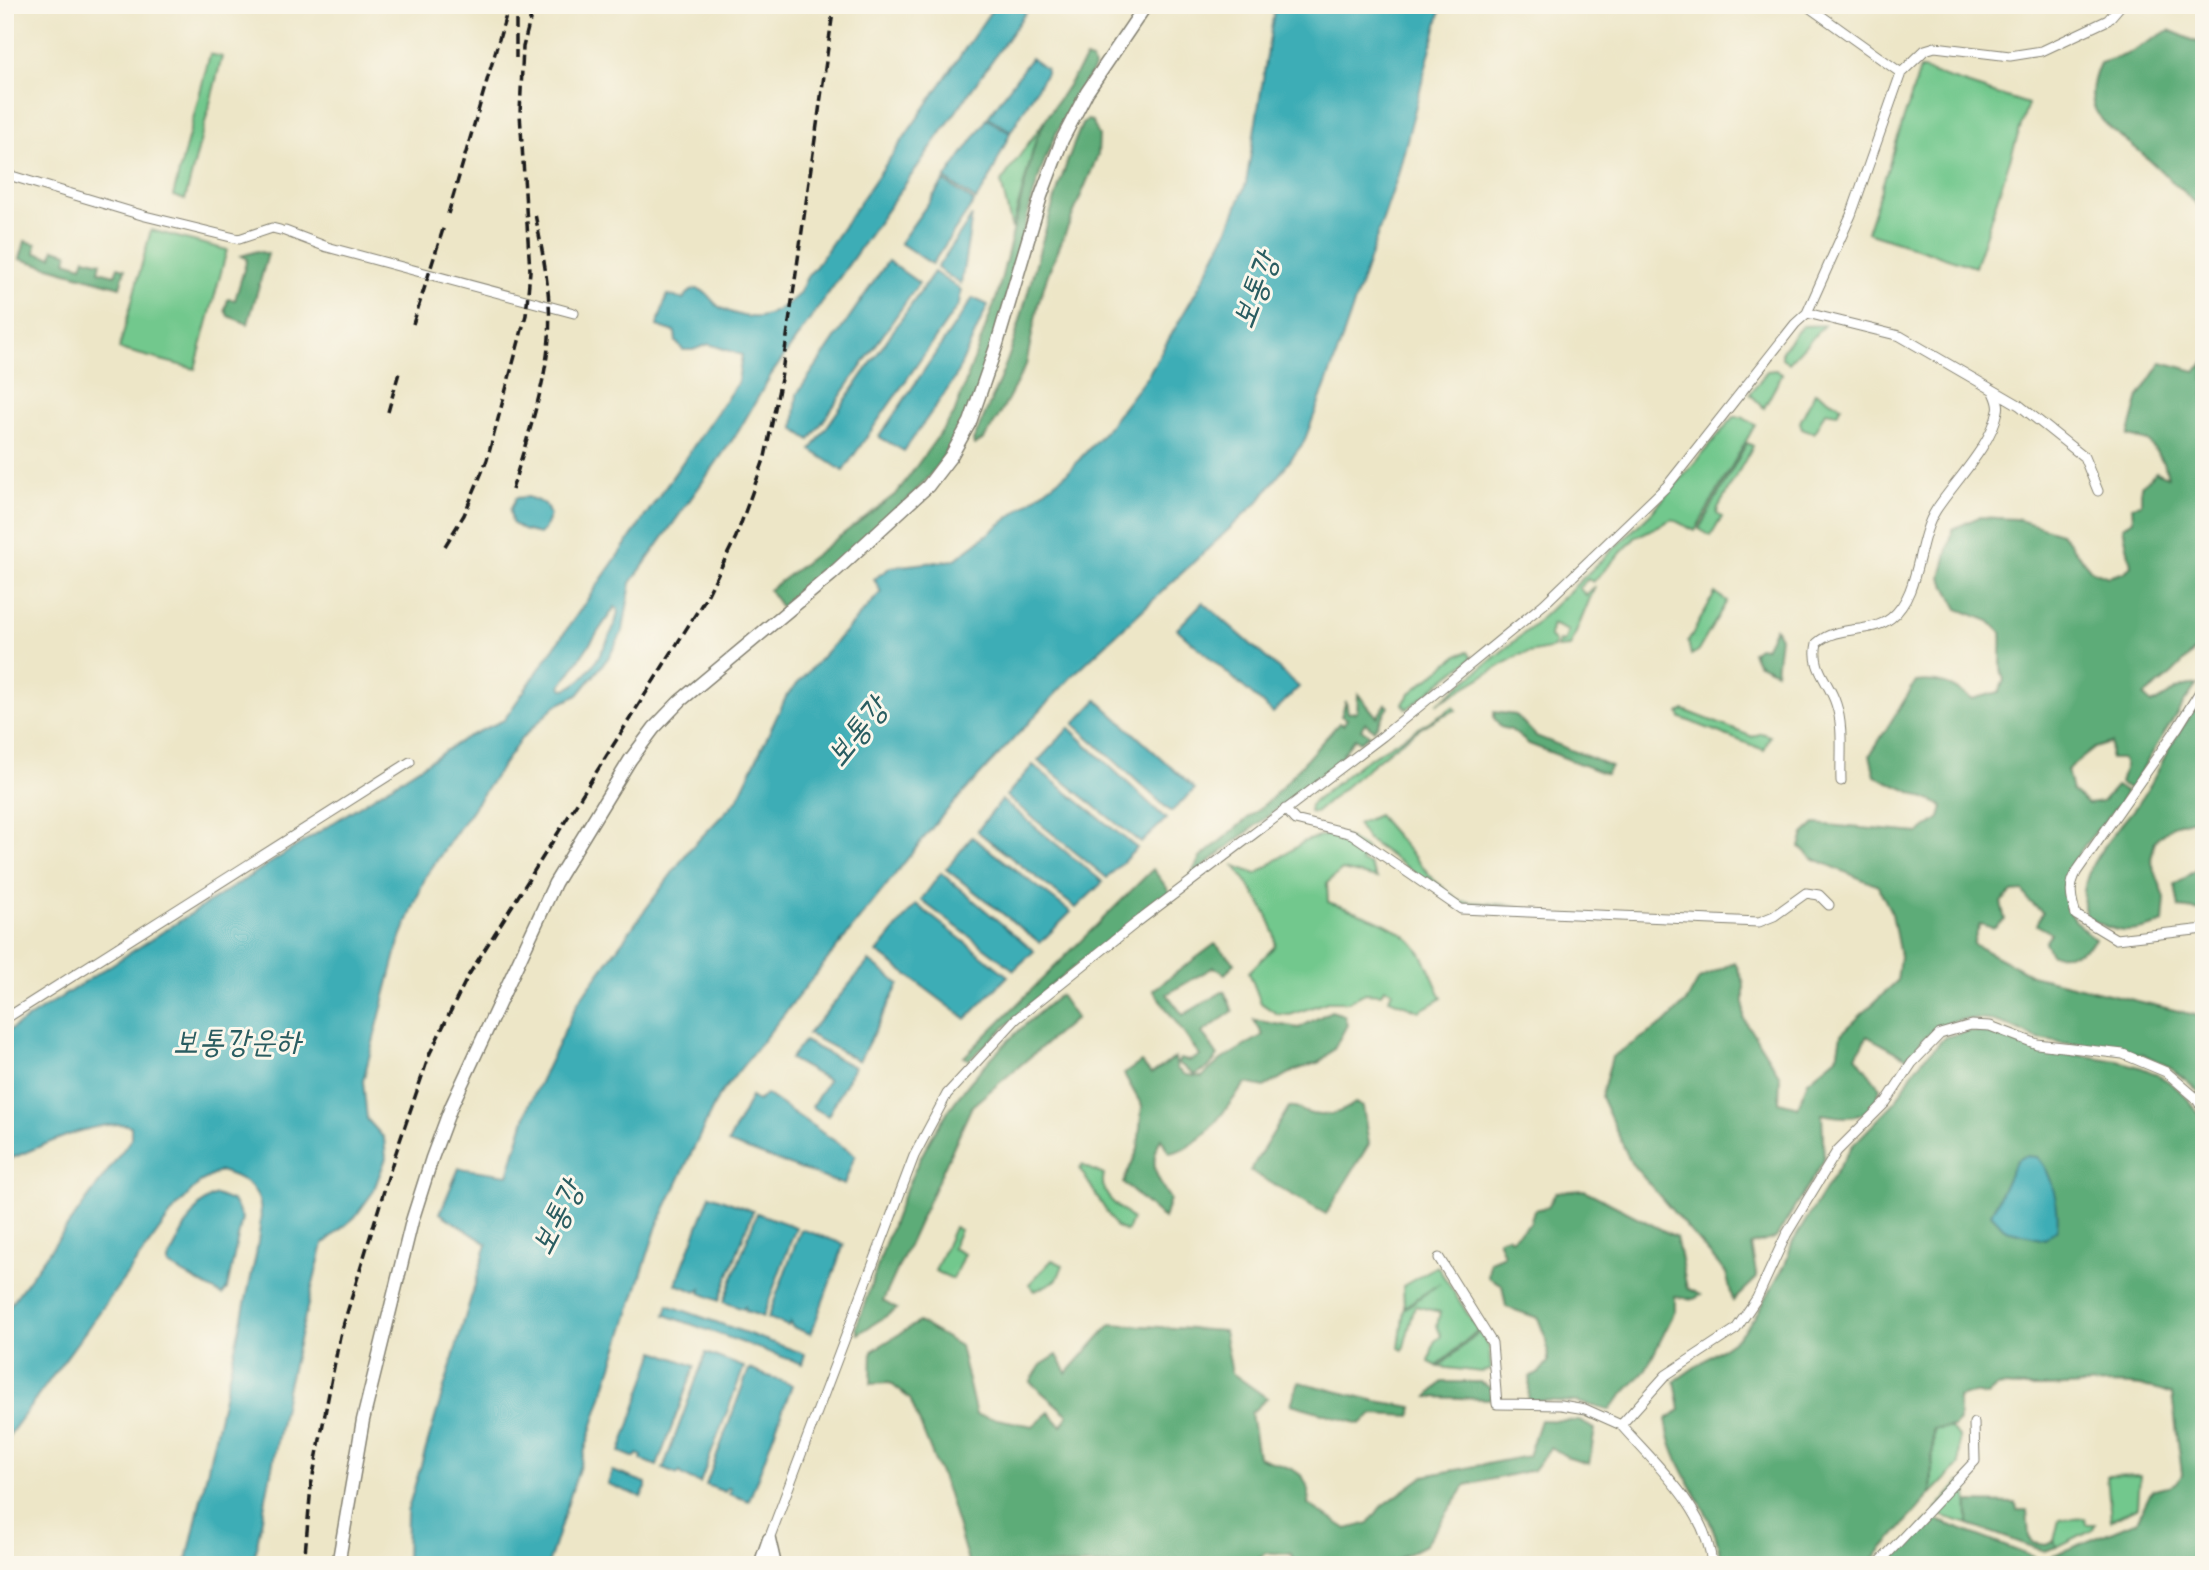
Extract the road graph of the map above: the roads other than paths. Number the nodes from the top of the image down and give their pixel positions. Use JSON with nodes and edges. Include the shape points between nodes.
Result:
{"nodes":[{"id":1,"x":1146,"y":5,"type":"edge"},
{"id":2,"x":1806,"y":5,"type":"edge"},
{"id":3,"x":2121,"y":5,"type":"edge"},
{"id":4,"x":1901,"y":74,"type":"junction"},
{"id":5,"x":5,"y":174,"type":"edge"},
{"id":6,"x":573,"y":313,"type":"dead end"},
{"id":7,"x":1807,"y":313,"type":"junction"},
{"id":8,"x":1993,"y":390,"type":"junction"},
{"id":9,"x":2098,"y":491,"type":"dead end"},
{"id":10,"x":2204,"y":685,"type":"edge"},
{"id":11,"x":410,"y":762,"type":"dead end"},
{"id":12,"x":1841,"y":780,"type":"dead end"},
{"id":13,"x":1285,"y":809,"type":"junction"},
{"id":14,"x":1829,"y":905,"type":"dead end"},
{"id":15,"x":2204,"y":929,"type":"edge"},
{"id":16,"x":5,"y":1018,"type":"edge"},
{"id":17,"x":2204,"y":1110,"type":"edge"},
{"id":18,"x":1439,"y":1258,"type":"dead end"},
{"id":19,"x":1974,"y":1423,"type":"dead end"},
{"id":20,"x":1621,"y":1425,"type":"junction"},
{"id":21,"x":769,"y":1539,"type":"junction"},
{"id":22,"x":338,"y":1565,"type":"edge"},
{"id":23,"x":760,"y":1565,"type":"edge"},
{"id":24,"x":775,"y":1565,"type":"edge"},
{"id":25,"x":1712,"y":1565,"type":"edge"},
{"id":26,"x":1877,"y":1565,"type":"edge"}],
"edges":[{"from":1,"to":22,"type":"main road","via":[[1087,92],[1062,140],[970,422],[951,456],[921,493],[654,728],[555,883],[432,1158],[363,1420]]},
{"from":2,"to":4,"type":"street"},
{"from":3,"to":4,"type":"street","via":[[2108,20],[2042,51],[2010,56],[1935,47],[1925,50]]},
{"from":4,"to":7,"type":"street","via":[[1851,215]]},
{"from":5,"to":6,"type":"street","via":[[239,239],[272,228]]},
{"from":7,"to":8,"type":"street","via":[[1899,336]]},
{"from":7,"to":13,"type":"street","via":[[1646,508],[1522,623]]},
{"from":8,"to":9,"type":"street","via":[[2075,447]]},
{"from":8,"to":12,"type":"street","via":[[1998,402],[1995,418],[1970,464],[1934,512],[1899,610],[1890,620],[1839,631],[1816,643],[1815,660],[1840,720]]},
{"from":10,"to":15,"type":"street","via":[[2071,880],[2076,915],[2116,939]]},
{"from":11,"to":16,"type":"street"},
{"from":13,"to":14,"type":"street","via":[[1295,820],[1352,834],[1461,909],[1759,922],[1806,893],[1819,895]]},
{"from":13,"to":21,"type":"street","via":[[1016,1019],[947,1094],[914,1156]]},
{"from":17,"to":20,"type":"street","via":[[2166,1072],[2123,1054],[2037,1044],[1990,1026],[1971,1025],[1940,1034],[1912,1063],[1886,1102],[1837,1151],[1786,1235],[1758,1298],[1736,1329],[1666,1375]]},
{"from":18,"to":20,"type":"street","via":[[1492,1343],[1497,1404],[1573,1407]]},
{"from":19,"to":26,"type":"street","via":[[1975,1461]]},
{"from":20,"to":25,"type":"street","via":[[1688,1505],[1709,1544]]},
{"from":21,"to":23,"type":"main road"},
{"from":21,"to":24,"type":"main road"}]}
